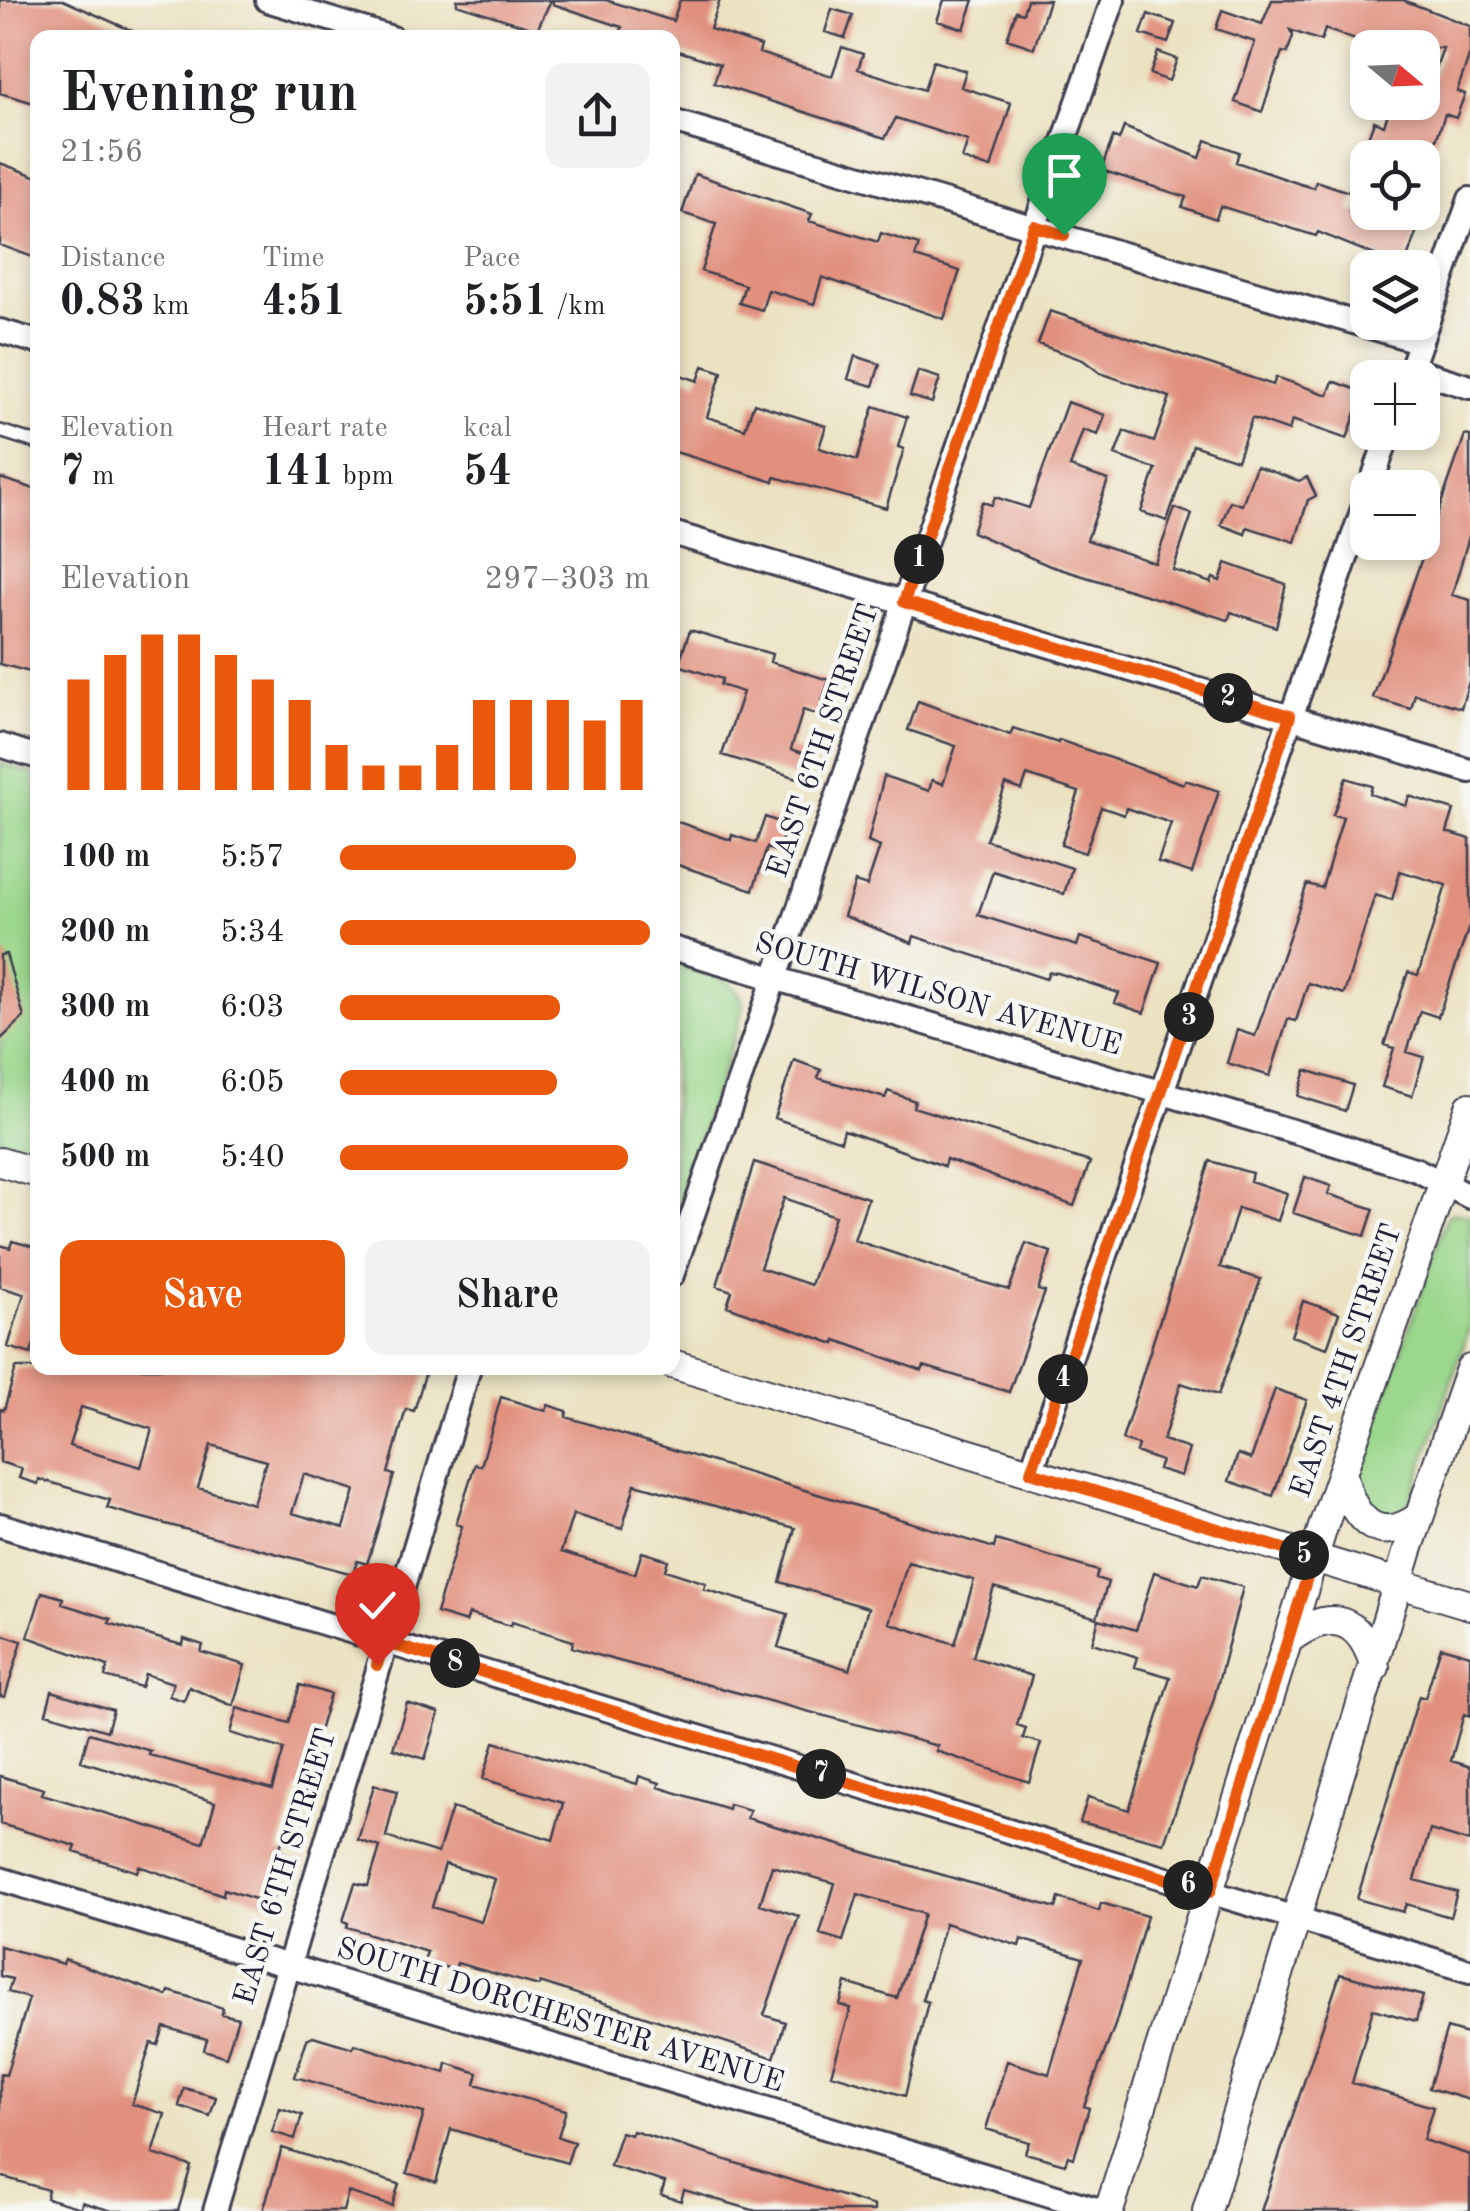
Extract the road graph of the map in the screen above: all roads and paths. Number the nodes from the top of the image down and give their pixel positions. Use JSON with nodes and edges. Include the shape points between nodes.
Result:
{"nodes":[{"id":1,"x":1113,"y":0,"type":"edge"},
{"id":2,"x":283,"y":2,"type":"edge"},
{"id":3,"x":368,"y":30,"type":"edge"},
{"id":4,"x":680,"y":122,"type":"edge"},
{"id":5,"x":1470,"y":199,"type":"edge"},
{"id":6,"x":1034,"y":226,"type":"junction"},
{"id":7,"x":0,"y":331,"type":"edge"},
{"id":8,"x":30,"y":340,"type":"edge"},
{"id":9,"x":1421,"y":342,"type":"junction"},
{"id":10,"x":1415,"y":360,"type":"edge"},
{"id":11,"x":1440,"y":380,"type":"edge"},
{"id":12,"x":1470,"y":387,"type":"edge"},
{"id":13,"x":0,"y":431,"type":"edge"},
{"id":14,"x":30,"y":440,"type":"edge"},
{"id":15,"x":680,"y":535,"type":"edge"},
{"id":16,"x":1350,"y":545,"type":"edge"},
{"id":17,"x":904,"y":602,"type":"junction"},
{"id":18,"x":1290,"y":716,"type":"junction"},
{"id":19,"x":0,"y":745,"type":"edge"},
{"id":20,"x":30,"y":754,"type":"edge"},
{"id":21,"x":1470,"y":771,"type":"edge"},
{"id":22,"x":680,"y":950,"type":"edge"},
{"id":23,"x":774,"y":978,"type":"junction"},
{"id":24,"x":1163,"y":1092,"type":"junction"},
{"id":25,"x":1470,"y":1107,"type":"edge"},
{"id":26,"x":0,"y":1162,"type":"edge"},
{"id":27,"x":30,"y":1171,"type":"edge"},
{"id":28,"x":1443,"y":1187,"type":"junction"},
{"id":29,"x":1470,"y":1197,"type":"edge"},
{"id":30,"x":680,"y":1252,"type":"edge"},
{"id":31,"x":680,"y":1366,"type":"edge"},
{"id":32,"x":1470,"y":1369,"type":"edge"},
{"id":33,"x":466,"y":1375,"type":"edge"},
{"id":34,"x":1031,"y":1472,"type":"junction"},
{"id":35,"x":1342,"y":1472,"type":"junction"},
{"id":36,"x":1419,"y":1517,"type":"junction"},
{"id":37,"x":0,"y":1525,"type":"edge"},
{"id":38,"x":1313,"y":1558,"type":"junction"},
{"id":39,"x":1399,"y":1584,"type":"junction"},
{"id":40,"x":1470,"y":1606,"type":"edge"},
{"id":41,"x":1290,"y":1639,"type":"junction"},
{"id":42,"x":384,"y":1642,"type":"junction"},
{"id":43,"x":1375,"y":1667,"type":"junction"},
{"id":44,"x":0,"y":1879,"type":"edge"},
{"id":45,"x":1210,"y":1892,"type":"junction"},
{"id":46,"x":1300,"y":1917,"type":"junction"},
{"id":47,"x":288,"y":1966,"type":"junction"},
{"id":48,"x":1470,"y":1971,"type":"edge"},
{"id":49,"x":215,"y":2211,"type":"edge"},
{"id":50,"x":1106,"y":2211,"type":"edge"},
{"id":51,"x":1207,"y":2211,"type":"edge"}],
"edges":[{"from":1,"to":6,"type":"street","name":"EAST 6TH STREET"},
{"from":2,"to":3,"type":"street"},
{"from":4,"to":6,"type":"street"},
{"from":5,"to":9,"type":"street"},
{"from":6,"to":9,"type":"street"},
{"from":6,"to":17,"type":"street","name":"EAST 6TH STREET"},
{"from":7,"to":8,"type":"street"},
{"from":9,"to":10,"type":"street"},
{"from":11,"to":12,"type":"street"},
{"from":13,"to":14,"type":"lane"},
{"from":15,"to":17,"type":"street"},
{"from":16,"to":18,"type":"street"},
{"from":17,"to":18,"type":"street"},
{"from":17,"to":23,"type":"street","name":"EAST 6TH STREET"},
{"from":18,"to":21,"type":"street"},
{"from":18,"to":24,"type":"street"},
{"from":19,"to":20,"type":"street"},
{"from":22,"to":23,"type":"street","name":"SOUTH WILSON AVENUE"},
{"from":23,"to":24,"type":"street","name":"SOUTH WILSON AVENUE"},
{"from":23,"to":30,"type":"street","name":"EAST 6TH STREET"},
{"from":24,"to":28,"type":"street","name":"SOUTH WILSON AVENUE","via":[[1418,1170]]},
{"from":24,"to":34,"type":"street"},
{"from":25,"to":28,"type":"street","name":"EAST 4TH STREET"},
{"from":26,"to":27,"type":"street"},
{"from":28,"to":29,"type":"street","name":"SOUTH WILSON AVENUE"},
{"from":28,"to":35,"type":"street","name":"EAST 4TH STREET"},
{"from":31,"to":34,"type":"street"},
{"from":32,"to":36,"type":"street"},
{"from":33,"to":42,"type":"street","name":"EAST 6TH STREET"},
{"from":34,"to":38,"type":"street"},
{"from":35,"to":36,"type":"street","via":[[1361,1521],[1392,1528]]},
{"from":35,"to":38,"type":"street","name":"EAST 4TH STREET"},
{"from":36,"to":39,"type":"street"},
{"from":37,"to":42,"type":"street"},
{"from":38,"to":39,"type":"street"},
{"from":38,"to":41,"type":"street","name":"EAST 4TH STREET"},
{"from":39,"to":40,"type":"street"},
{"from":39,"to":43,"type":"street"},
{"from":41,"to":43,"type":"street","via":[[1316,1622],[1343,1623],[1366,1641]]},
{"from":41,"to":45,"type":"street","name":"EAST 4TH STREET"},
{"from":42,"to":45,"type":"street"},
{"from":42,"to":47,"type":"street","name":"EAST 6TH STREET"},
{"from":43,"to":46,"type":"street"},
{"from":44,"to":47,"type":"street","name":"SOUTH DORCHESTER AVENUE"},
{"from":45,"to":46,"type":"street"},
{"from":45,"to":50,"type":"street","name":"EAST 4TH STREET"},
{"from":46,"to":48,"type":"street"},
{"from":46,"to":51,"type":"street"},
{"from":47,"to":49,"type":"street","name":"EAST 6TH STREET"},
{"from":47,"to":50,"type":"street","name":"SOUTH DORCHESTER AVENUE"}]}
